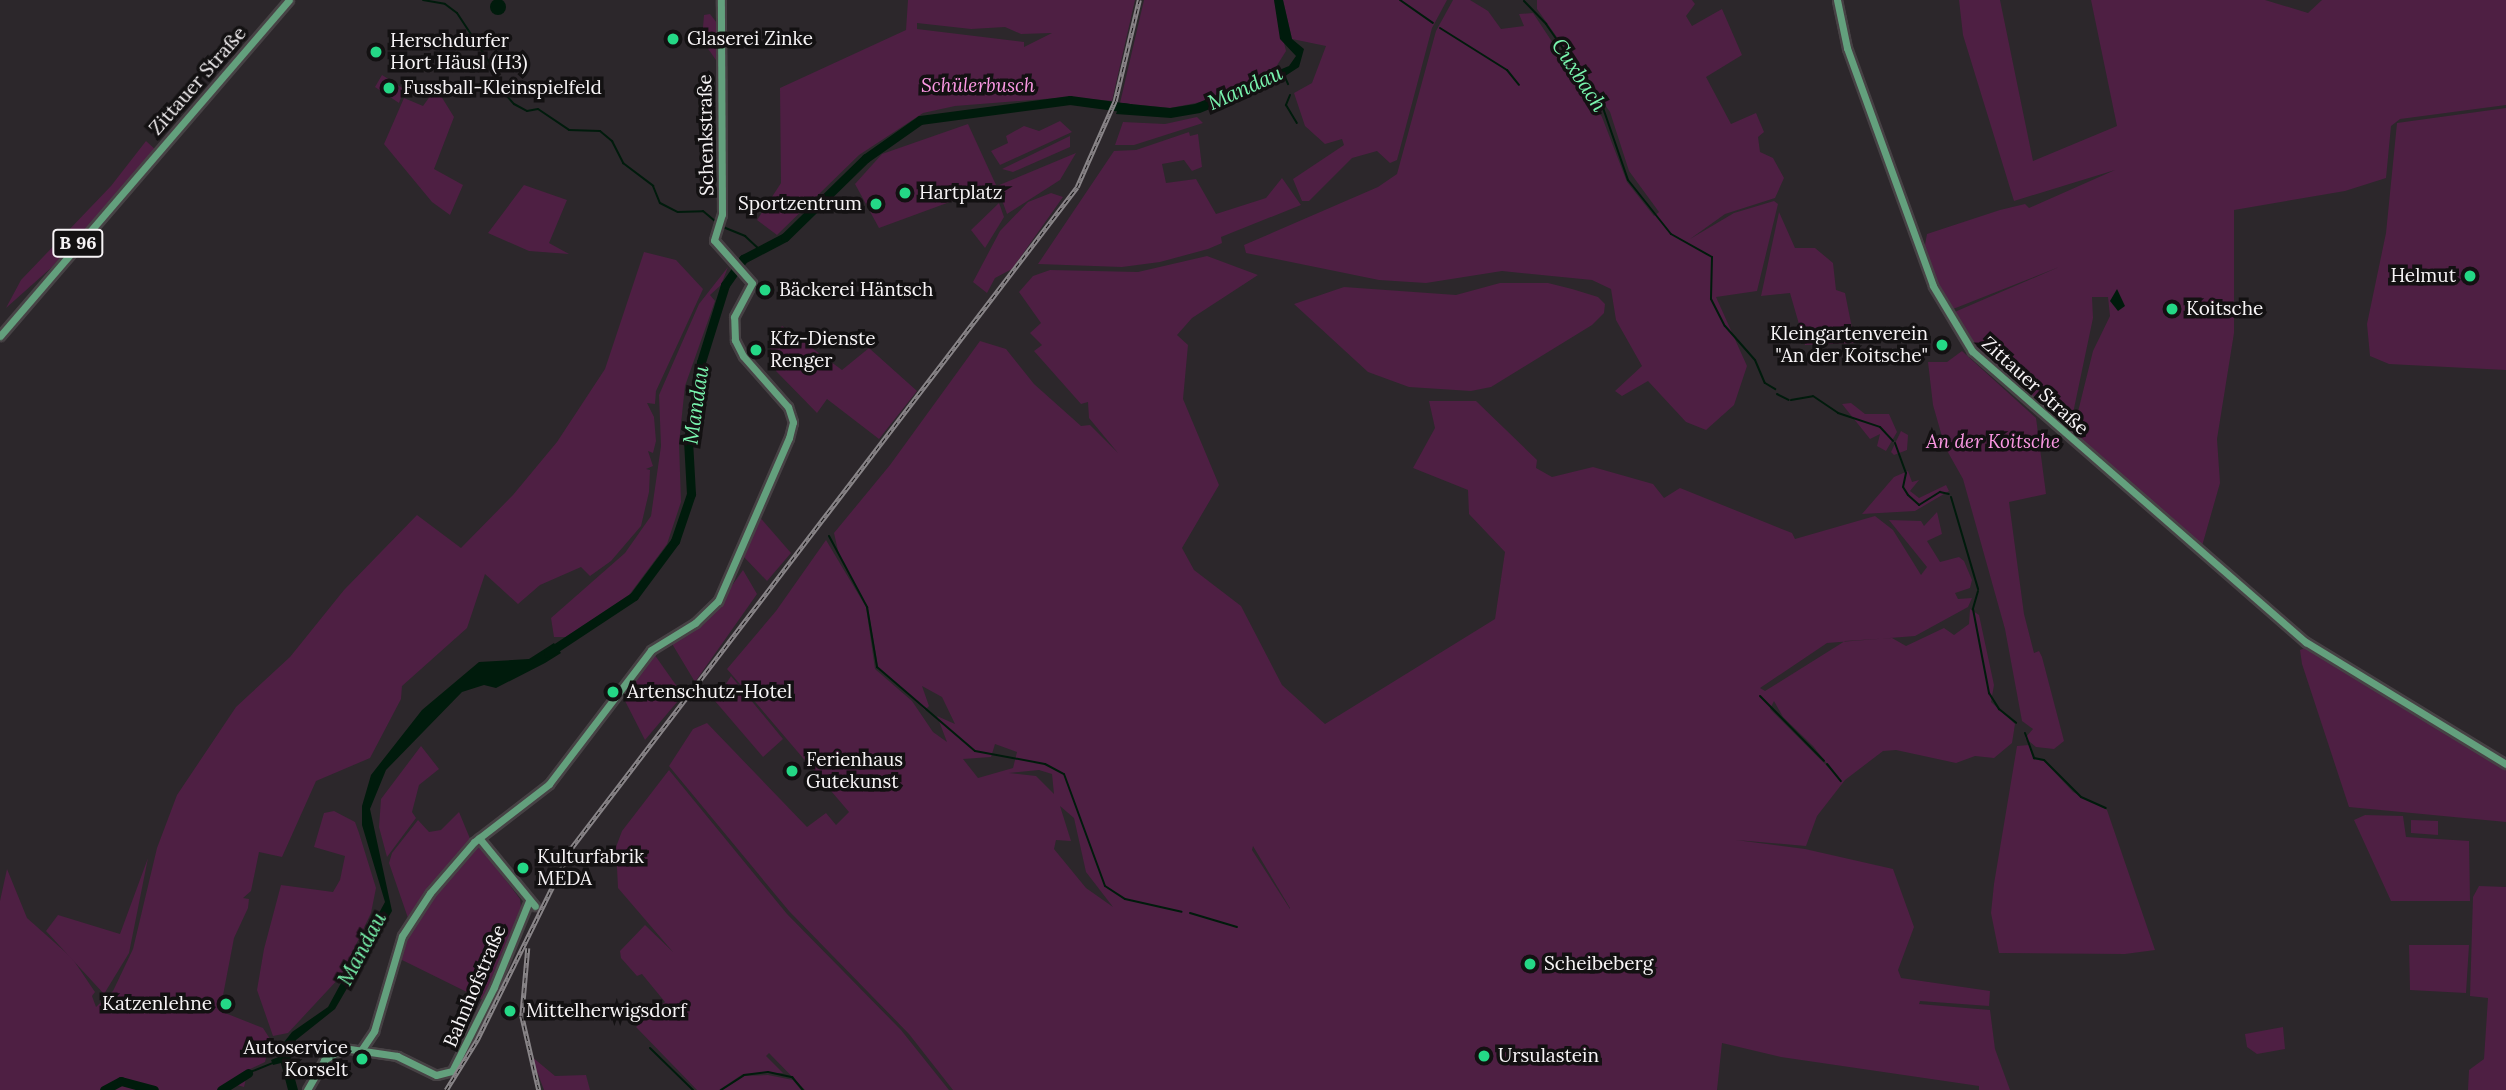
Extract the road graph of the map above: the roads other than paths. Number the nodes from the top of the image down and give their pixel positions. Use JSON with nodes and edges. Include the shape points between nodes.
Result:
{"nodes":[{"id":1,"x":289,"y":0,"type":"edge"},
{"id":2,"x":721,"y":0,"type":"edge"},
{"id":3,"x":1837,"y":0,"type":"edge"},
{"id":4,"x":0,"y":336,"type":"edge"},
{"id":5,"x":2506,"y":764,"type":"edge"},
{"id":6,"x":479,"y":838,"type":"junction"},
{"id":7,"x":362,"y":1049,"type":"junction"},
{"id":8,"x":307,"y":1090,"type":"edge"}],
"edges":[{"from":1,"to":4,"type":"main road","name":"Zittauer Straße","number":"B 96"},
{"from":2,"to":6,"type":"main road","name":"Schenkstraße","via":[[721,220],[714,240],[751,286],[734,317],[735,341],[786,404],[793,426],[730,583],[701,618],[651,650],[549,784]]},
{"from":3,"to":5,"type":"main road","name":"Zittauer Straße","via":[[1844,41],[1914,237],[1940,303],[1962,340],[2007,385],[2298,635]]},
{"from":6,"to":7,"type":"main road","via":[[408,923],[395,951],[374,1031]]},
{"from":6,"to":7,"type":"main road","name":"Bahnhofstraße","via":[[532,903],[452,1071],[436,1075],[405,1059]]},
{"from":7,"to":8,"type":"main road","via":[[343,1048],[324,1060]]}]}
